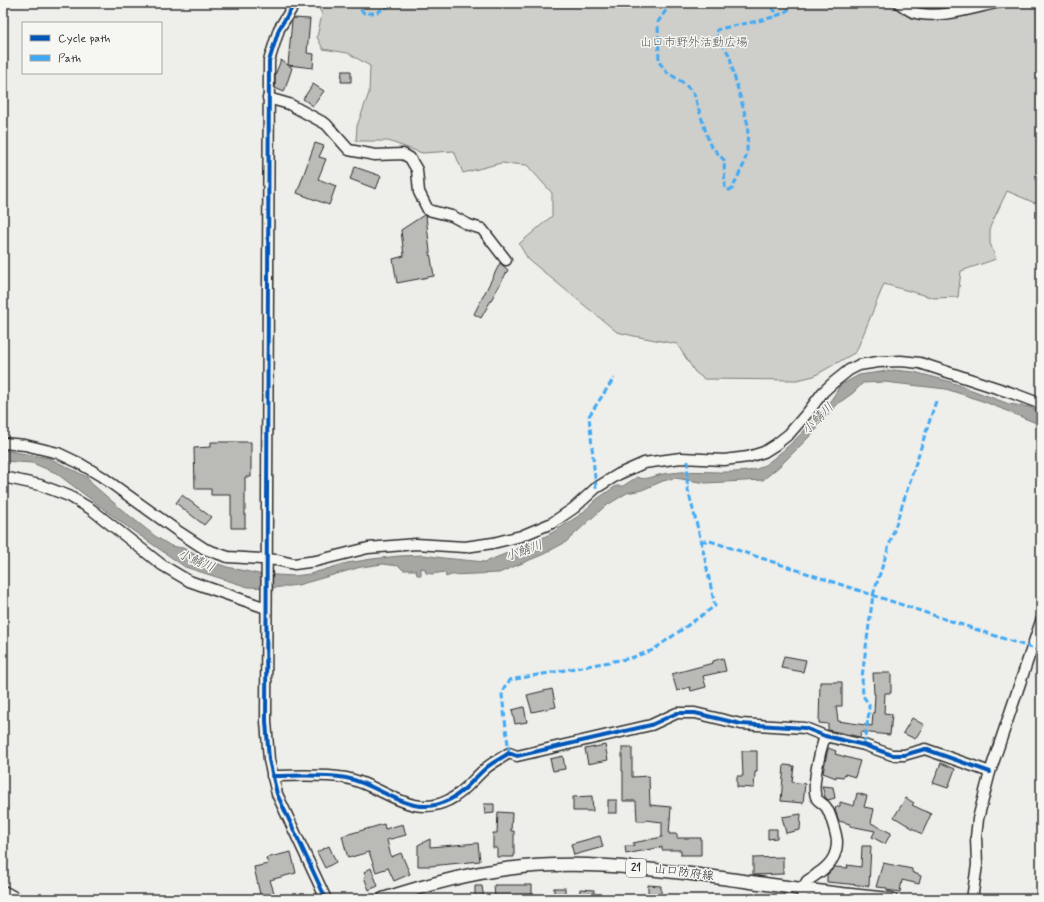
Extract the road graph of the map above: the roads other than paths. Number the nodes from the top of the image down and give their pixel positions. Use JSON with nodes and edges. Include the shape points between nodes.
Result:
{"nodes":[{"id":1,"x":295,"y":3,"type":"edge"},
{"id":2,"x":899,"y":3,"type":"edge"},
{"id":3,"x":996,"y":3,"type":"edge"},
{"id":4,"x":268,"y":98,"type":"junction"},
{"id":5,"x":506,"y":260,"type":"dead end"},
{"id":6,"x":1041,"y":404,"type":"edge"},
{"id":7,"x":3,"y":443,"type":"edge"},
{"id":8,"x":3,"y":477,"type":"edge"},
{"id":9,"x":266,"y":562,"type":"junction"},
{"id":10,"x":266,"y":604,"type":"junction"},
{"id":11,"x":1041,"y":621,"type":"edge"},
{"id":12,"x":825,"y":736,"type":"junction"},
{"id":13,"x":990,"y":772,"type":"junction"},
{"id":14,"x":272,"y":776,"type":"junction"},
{"id":15,"x":3,"y":891,"type":"edge"},
{"id":16,"x":803,"y":894,"type":"edge"},
{"id":17,"x":18,"y":899,"type":"edge"},
{"id":18,"x":326,"y":899,"type":"edge"},
{"id":19,"x":383,"y":899,"type":"edge"},
{"id":20,"x":891,"y":899,"type":"edge"},
{"id":21,"x":972,"y":899,"type":"edge"}],
"edges":[{"from":1,"to":4,"type":"street","via":[[279,29],[269,61]]},
{"from":2,"to":3,"type":"street","via":[[912,12],[932,14],[959,12]]},
{"from":4,"to":5,"type":"street","via":[[288,104],[326,124],[349,150],[375,155],[403,154],[410,158],[417,170],[419,192],[428,210],[452,216],[482,229]]},
{"from":4,"to":9,"type":"street","via":[[270,148]]},
{"from":6,"to":9,"type":"street","via":[[920,363],[901,361],[859,365],[823,392],[789,434],[764,452],[724,460],[681,458],[644,464],[619,474],[596,488],[552,523],[522,536],[465,547],[416,544],[368,548],[294,564]]},
{"from":7,"to":9,"type":"street","via":[[58,453],[113,484],[205,549],[228,557]]},
{"from":8,"to":10,"type":"street","via":[[40,485],[70,496],[92,509],[162,565],[189,581]]},
{"from":9,"to":10,"type":"street"},
{"from":10,"to":14,"type":"street","via":[[266,721]]},
{"from":11,"to":13,"type":"street"},
{"from":12,"to":13,"type":"street","via":[[892,755],[925,749]]},
{"from":12,"to":14,"type":"street","via":[[805,728],[741,724],[695,713],[676,713],[651,725],[623,732],[517,756],[509,753],[488,766],[450,800],[426,807],[413,806],[358,781],[344,778]]},
{"from":12,"to":16,"type":"street","via":[[816,763],[815,794],[827,807],[835,828],[836,855],[821,872],[807,881]]},
{"from":13,"to":21,"type":"street","via":[[978,819],[977,865]]},
{"from":14,"to":18,"type":"street","via":[[277,794]]},
{"from":15,"to":17,"type":"street"},
{"from":16,"to":19,"type":"main road","name":"山口防府線","number":"21","via":[[649,869],[596,865],[507,869],[428,884]]},
{"from":16,"to":20,"type":"main road","name":"山口防府線","number":"21"}]}
